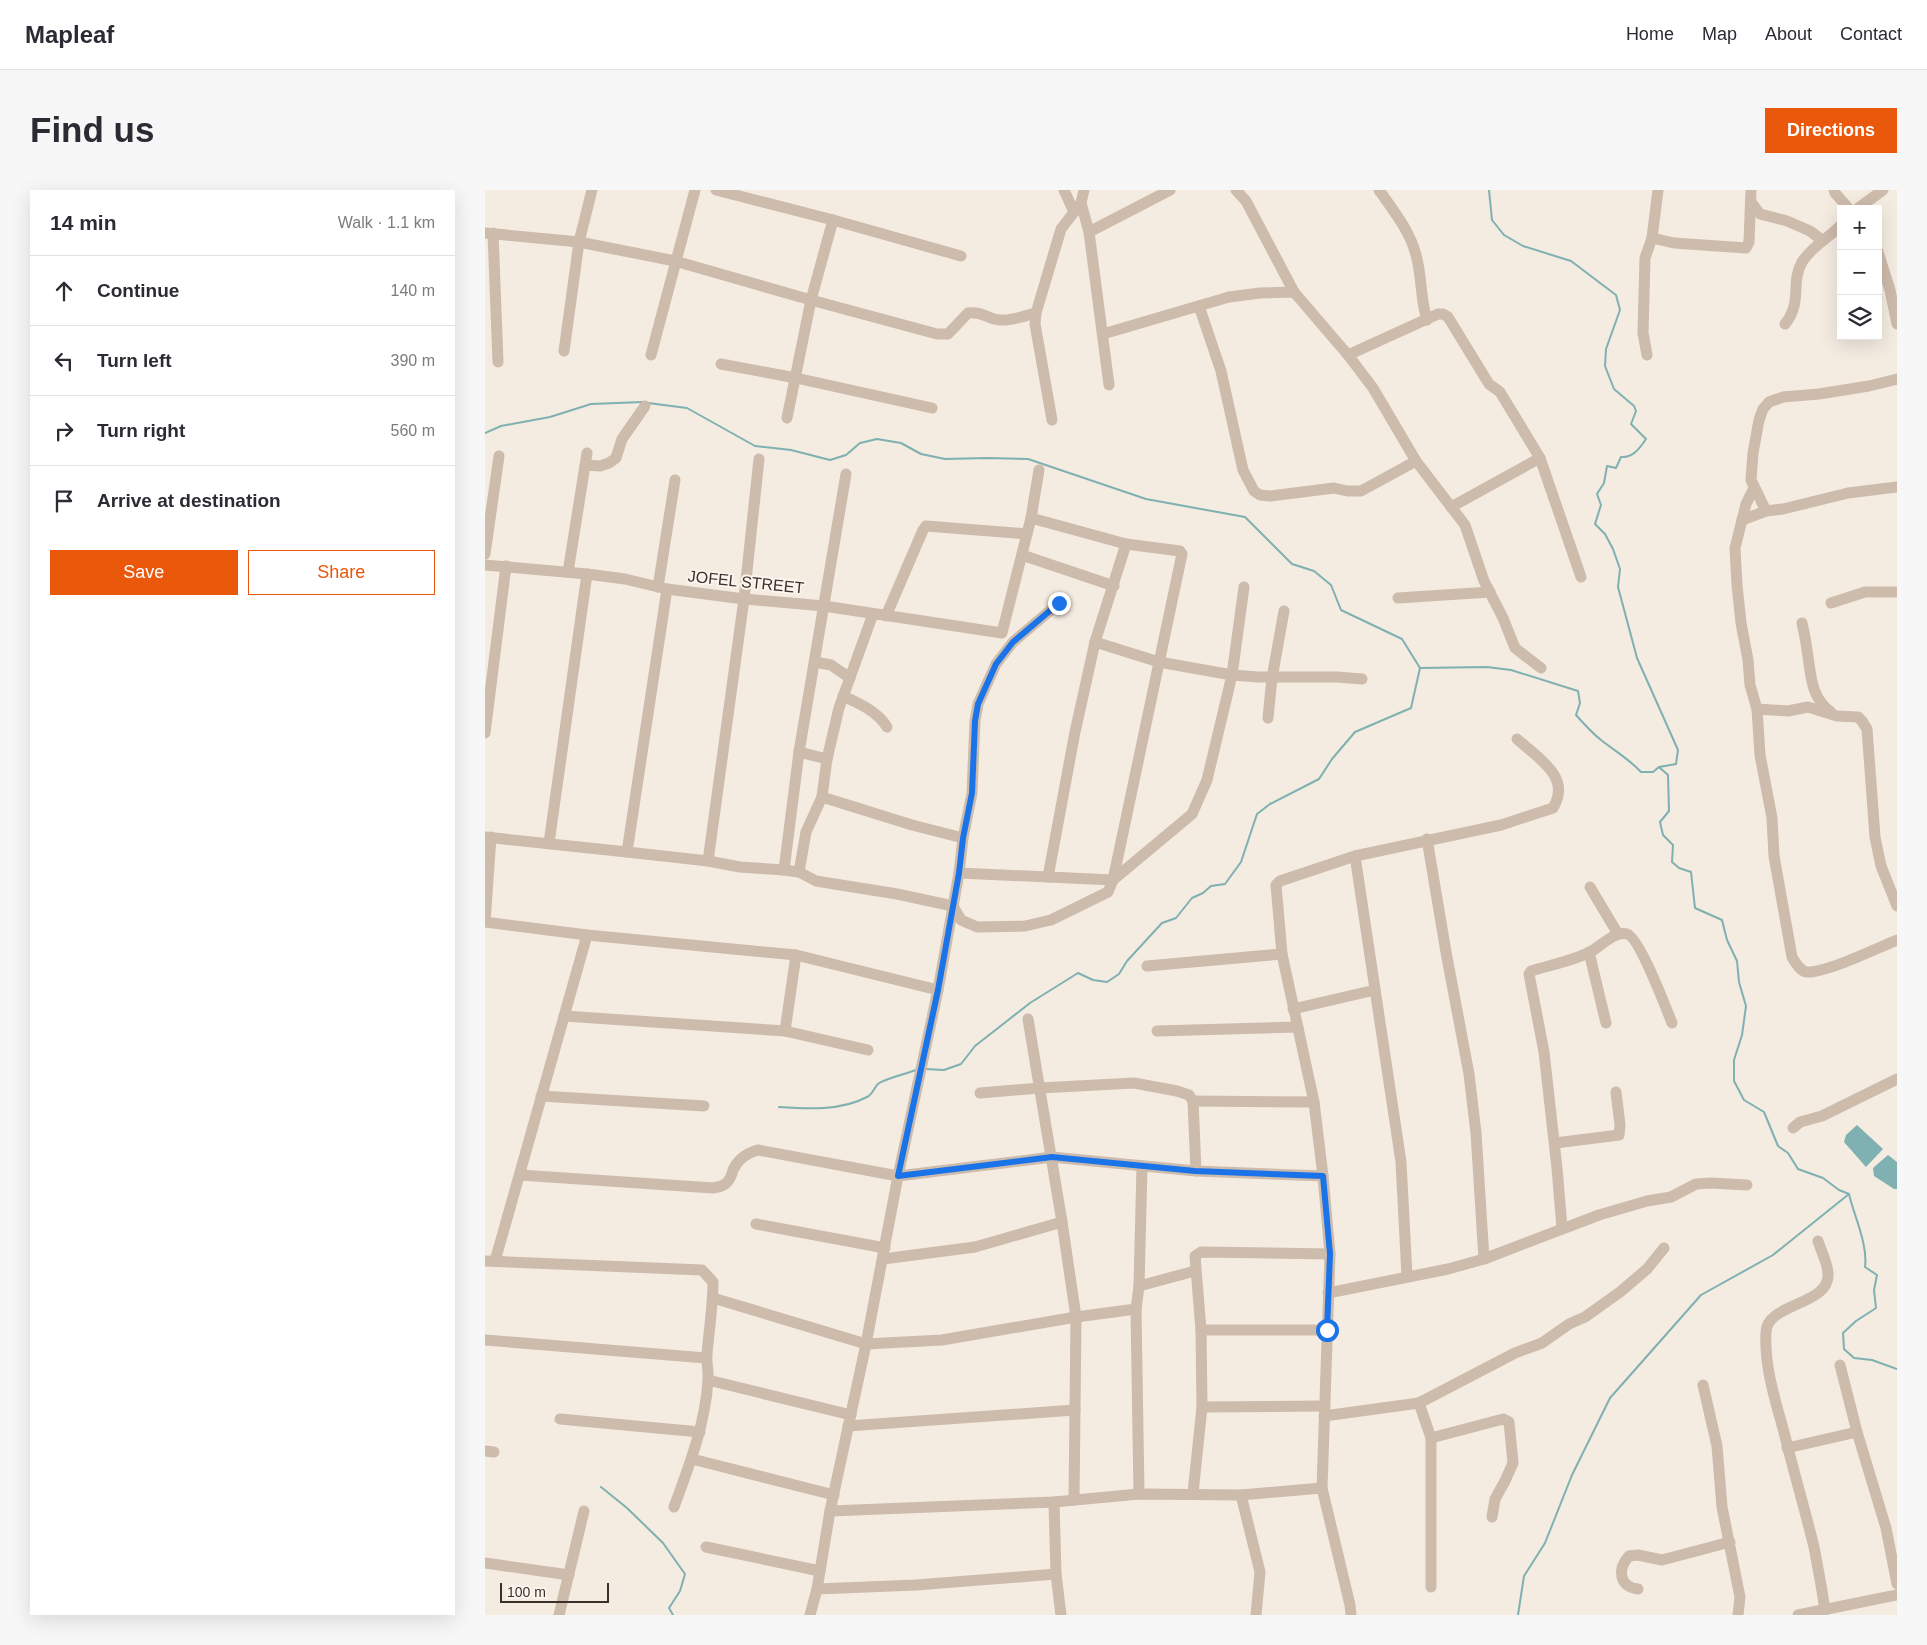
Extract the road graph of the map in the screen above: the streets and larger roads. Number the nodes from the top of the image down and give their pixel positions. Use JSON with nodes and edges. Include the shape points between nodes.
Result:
{"nodes":[{"id":1,"x":592,"y":190,"type":"edge"},
{"id":2,"x":695,"y":190,"type":"edge"},
{"id":3,"x":716,"y":190,"type":"edge"},
{"id":4,"x":1064,"y":190,"type":"edge"},
{"id":5,"x":1084,"y":190,"type":"edge"},
{"id":6,"x":1170,"y":190,"type":"edge"},
{"id":7,"x":1379,"y":190,"type":"edge"},
{"id":8,"x":1658,"y":190,"type":"edge"},
{"id":9,"x":1834,"y":190,"type":"edge"},
{"id":10,"x":1883,"y":190,"type":"edge"},
{"id":11,"x":1238,"y":191,"type":"edge"},
{"id":12,"x":1751,"y":196,"type":"edge"},
{"id":13,"x":1081,"y":203,"type":"junction"},
{"id":14,"x":1845,"y":205,"type":"edge"},
{"id":15,"x":1864,"y":205,"type":"edge"},
{"id":16,"x":1073,"y":212,"type":"junction"},
{"id":17,"x":1755,"y":216,"type":"junction"},
{"id":18,"x":833,"y":220,"type":"junction"},
{"id":19,"x":1837,"y":230,"type":"edge"},
{"id":20,"x":1089,"y":232,"type":"junction"},
{"id":21,"x":489,"y":233,"type":"edge"},
{"id":22,"x":1652,"y":238,"type":"junction"},
{"id":23,"x":1822,"y":240,"type":"junction"},
{"id":24,"x":579,"y":242,"type":"junction"},
{"id":25,"x":961,"y":256,"type":"dead end"},
{"id":26,"x":675,"y":261,"type":"junction"},
{"id":27,"x":1882,"y":265,"type":"edge"},
{"id":28,"x":1294,"y":292,"type":"junction"},
{"id":29,"x":811,"y":300,"type":"junction"},
{"id":30,"x":1199,"y":306,"type":"junction"},
{"id":31,"x":1036,"y":313,"type":"junction"},
{"id":32,"x":1427,"y":320,"type":"junction"},
{"id":33,"x":1785,"y":324,"type":"dead end"},
{"id":34,"x":1897,"y":324,"type":"edge"},
{"id":35,"x":1103,"y":334,"type":"junction"},
{"id":36,"x":565,"y":350,"type":"dead end"},
{"id":37,"x":651,"y":354,"type":"dead end"},
{"id":38,"x":1348,"y":355,"type":"junction"},
{"id":39,"x":1647,"y":355,"type":"dead end"},
{"id":40,"x":498,"y":362,"type":"dead end"},
{"id":41,"x":721,"y":364,"type":"dead end"},
{"id":42,"x":796,"y":378,"type":"junction"},
{"id":43,"x":1897,"y":379,"type":"edge"},
{"id":44,"x":1109,"y":385,"type":"dead end"},
{"id":45,"x":645,"y":406,"type":"dead end"},
{"id":46,"x":932,"y":408,"type":"dead end"},
{"id":47,"x":787,"y":418,"type":"dead end"},
{"id":48,"x":1052,"y":420,"type":"dead end"},
{"id":49,"x":499,"y":456,"type":"dead end"},
{"id":50,"x":1540,"y":458,"type":"junction"},
{"id":51,"x":759,"y":459,"type":"dead end"},
{"id":52,"x":1416,"y":461,"type":"junction"},
{"id":53,"x":1039,"y":470,"type":"dead end"},
{"id":54,"x":846,"y":474,"type":"dead end"},
{"id":55,"x":675,"y":480,"type":"dead end"},
{"id":56,"x":1897,"y":486,"type":"edge"},
{"id":57,"x":1754,"y":488,"type":"junction"},
{"id":58,"x":1451,"y":506,"type":"junction"},
{"id":59,"x":1766,"y":511,"type":"junction"},
{"id":60,"x":1031,"y":518,"type":"junction"},
{"id":61,"x":1742,"y":520,"type":"junction"},
{"id":62,"x":1027,"y":534,"type":"junction"},
{"id":63,"x":1126,"y":544,"type":"junction"},
{"id":64,"x":485,"y":554,"type":"edge"},
{"id":65,"x":1022,"y":554,"type":"junction"},
{"id":66,"x":485,"y":565,"type":"edge"},
{"id":67,"x":506,"y":566,"type":"junction"},
{"id":68,"x":569,"y":572,"type":"junction"},
{"id":69,"x":587,"y":574,"type":"junction"},
{"id":70,"x":1581,"y":577,"type":"dead end"},
{"id":71,"x":1113,"y":586,"type":"junction"},
{"id":72,"x":1244,"y":586,"type":"dead end"},
{"id":73,"x":663,"y":588,"type":"junction"},
{"id":74,"x":1490,"y":592,"type":"junction"},
{"id":75,"x":1897,"y":592,"type":"edge"},
{"id":76,"x":1398,"y":598,"type":"dead end"},
{"id":77,"x":743,"y":600,"type":"junction"},
{"id":78,"x":1059,"y":603,"type":"dead end"},
{"id":79,"x":1831,"y":603,"type":"dead end"},
{"id":80,"x":824,"y":606,"type":"junction"},
{"id":81,"x":1284,"y":611,"type":"dead end"},
{"id":82,"x":873,"y":614,"type":"junction"},
{"id":83,"x":886,"y":616,"type":"junction"},
{"id":84,"x":1802,"y":623,"type":"dead end"},
{"id":85,"x":1095,"y":642,"type":"junction"},
{"id":86,"x":815,"y":662,"type":"junction"},
{"id":87,"x":1159,"y":662,"type":"junction"},
{"id":88,"x":1541,"y":668,"type":"dead end"},
{"id":89,"x":1232,"y":675,"type":"junction"},
{"id":90,"x":849,"y":678,"type":"junction"},
{"id":91,"x":1272,"y":678,"type":"junction"},
{"id":92,"x":1362,"y":679,"type":"dead end"},
{"id":93,"x":843,"y":696,"type":"junction"},
{"id":94,"x":1757,"y":709,"type":"junction"},
{"id":95,"x":1837,"y":716,"type":"junction"},
{"id":96,"x":1268,"y":718,"type":"dead end"},
{"id":97,"x":887,"y":727,"type":"dead end"},
{"id":98,"x":485,"y":733,"type":"edge"},
{"id":99,"x":1517,"y":739,"type":"dead end"},
{"id":100,"x":799,"y":752,"type":"junction"},
{"id":101,"x":827,"y":759,"type":"junction"},
{"id":102,"x":822,"y":797,"type":"junction"},
{"id":103,"x":488,"y":837,"type":"edge"},
{"id":104,"x":963,"y":838,"type":"junction"},
{"id":105,"x":1427,"y":839,"type":"junction"},
{"id":106,"x":549,"y":843,"type":"junction"},
{"id":107,"x":627,"y":852,"type":"junction"},
{"id":108,"x":1355,"y":856,"type":"junction"},
{"id":109,"x":709,"y":861,"type":"junction"},
{"id":110,"x":784,"y":870,"type":"junction"},
{"id":111,"x":799,"y":872,"type":"junction"},
{"id":112,"x":959,"y":873,"type":"junction"},
{"id":113,"x":1048,"y":877,"type":"junction"},
{"id":114,"x":1113,"y":880,"type":"junction"},
{"id":115,"x":1590,"y":887,"type":"dead end"},
{"id":116,"x":953,"y":906,"type":"junction"},
{"id":117,"x":1897,"y":906,"type":"edge"},
{"id":118,"x":485,"y":922,"type":"edge"},
{"id":119,"x":1618,"y":934,"type":"junction"},
{"id":120,"x":587,"y":935,"type":"junction"},
{"id":121,"x":1897,"y":940,"type":"edge"},
{"id":122,"x":1589,"y":952,"type":"junction"},
{"id":123,"x":1282,"y":954,"type":"junction"},
{"id":124,"x":796,"y":955,"type":"junction"},
{"id":125,"x":1147,"y":966,"type":"dead end"},
{"id":126,"x":938,"y":990,"type":"junction"},
{"id":127,"x":1375,"y":990,"type":"junction"},
{"id":128,"x":1293,"y":1008,"type":"junction"},
{"id":129,"x":564,"y":1016,"type":"junction"},
{"id":130,"x":1028,"y":1018,"type":"dead end"},
{"id":131,"x":1606,"y":1023,"type":"dead end"},
{"id":132,"x":1672,"y":1023,"type":"dead end"},
{"id":133,"x":1298,"y":1028,"type":"junction"},
{"id":134,"x":785,"y":1031,"type":"junction"},
{"id":135,"x":1157,"y":1031,"type":"dead end"},
{"id":136,"x":868,"y":1050,"type":"dead end"},
{"id":137,"x":1897,"y":1079,"type":"edge"},
{"id":138,"x":1040,"y":1088,"type":"junction"},
{"id":139,"x":1617,"y":1092,"type":"dead end"},
{"id":140,"x":979,"y":1093,"type":"dead end"},
{"id":141,"x":541,"y":1096,"type":"junction"},
{"id":142,"x":1193,"y":1101,"type":"junction"},
{"id":143,"x":1314,"y":1102,"type":"junction"},
{"id":144,"x":705,"y":1106,"type":"dead end"},
{"id":145,"x":1793,"y":1128,"type":"dead end"},
{"id":146,"x":1555,"y":1142,"type":"junction"},
{"id":147,"x":1052,"y":1157,"type":"junction"},
{"id":148,"x":1142,"y":1167,"type":"junction"},
{"id":149,"x":1195,"y":1171,"type":"junction"},
{"id":150,"x":520,"y":1175,"type":"junction"},
{"id":151,"x":898,"y":1176,"type":"junction"},
{"id":152,"x":1323,"y":1176,"type":"junction"},
{"id":153,"x":1747,"y":1185,"type":"dead end"},
{"id":154,"x":1062,"y":1222,"type":"junction"},
{"id":155,"x":756,"y":1224,"type":"dead end"},
{"id":156,"x":1562,"y":1228,"type":"junction"},
{"id":157,"x":1818,"y":1242,"type":"dead end"},
{"id":158,"x":1664,"y":1248,"type":"dead end"},
{"id":159,"x":884,"y":1253,"type":"junction"},
{"id":160,"x":1330,"y":1254,"type":"junction"},
{"id":161,"x":1484,"y":1259,"type":"junction"},
{"id":162,"x":490,"y":1261,"type":"edge"},
{"id":163,"x":1195,"y":1271,"type":"junction"},
{"id":164,"x":1407,"y":1276,"type":"junction"},
{"id":165,"x":1139,"y":1286,"type":"junction"},
{"id":166,"x":1327,"y":1293,"type":"junction"},
{"id":167,"x":713,"y":1298,"type":"junction"},
{"id":168,"x":1136,"y":1308,"type":"junction"},
{"id":169,"x":1076,"y":1317,"type":"junction"},
{"id":170,"x":1201,"y":1330,"type":"junction"},
{"id":171,"x":1327,"y":1330,"type":"junction"},
{"id":172,"x":485,"y":1340,"type":"edge"},
{"id":173,"x":866,"y":1344,"type":"junction"},
{"id":174,"x":706,"y":1358,"type":"junction"},
{"id":175,"x":1840,"y":1365,"type":"dead end"},
{"id":176,"x":708,"y":1380,"type":"junction"},
{"id":177,"x":1703,"y":1385,"type":"dead end"},
{"id":178,"x":1419,"y":1402,"type":"junction"},
{"id":179,"x":1201,"y":1407,"type":"junction"},
{"id":180,"x":1075,"y":1410,"type":"junction"},
{"id":181,"x":1324,"y":1411,"type":"junction"},
{"id":182,"x":560,"y":1419,"type":"dead end"},
{"id":183,"x":850,"y":1420,"type":"junction"},
{"id":184,"x":700,"y":1432,"type":"junction"},
{"id":185,"x":1857,"y":1432,"type":"junction"},
{"id":186,"x":1431,"y":1438,"type":"junction"},
{"id":187,"x":1787,"y":1448,"type":"junction"},
{"id":188,"x":692,"y":1460,"type":"junction"},
{"id":189,"x":1322,"y":1488,"type":"junction"},
{"id":190,"x":1193,"y":1493,"type":"junction"},
{"id":191,"x":1139,"y":1494,"type":"junction"},
{"id":192,"x":834,"y":1495,"type":"junction"},
{"id":193,"x":1241,"y":1495,"type":"junction"},
{"id":194,"x":1074,"y":1500,"type":"junction"},
{"id":195,"x":1054,"y":1502,"type":"junction"},
{"id":196,"x":674,"y":1507,"type":"dead end"},
{"id":197,"x":584,"y":1511,"type":"dead end"},
{"id":198,"x":831,"y":1511,"type":"junction"},
{"id":199,"x":1492,"y":1517,"type":"dead end"},
{"id":200,"x":1730,"y":1542,"type":"junction"},
{"id":201,"x":706,"y":1547,"type":"dead end"},
{"id":202,"x":485,"y":1563,"type":"edge"},
{"id":203,"x":820,"y":1571,"type":"junction"},
{"id":204,"x":1056,"y":1574,"type":"junction"},
{"id":205,"x":569,"y":1575,"type":"junction"},
{"id":206,"x":1897,"y":1584,"type":"edge"},
{"id":207,"x":1431,"y":1587,"type":"dead end"},
{"id":208,"x":817,"y":1589,"type":"junction"},
{"id":209,"x":1639,"y":1589,"type":"dead end"},
{"id":210,"x":1894,"y":1596,"type":"edge"},
{"id":211,"x":1825,"y":1610,"type":"junction"},
{"id":212,"x":559,"y":1615,"type":"edge"},
{"id":213,"x":810,"y":1615,"type":"edge"},
{"id":214,"x":1061,"y":1615,"type":"edge"},
{"id":215,"x":1256,"y":1615,"type":"edge"},
{"id":216,"x":1351,"y":1615,"type":"edge"},
{"id":217,"x":1738,"y":1615,"type":"edge"},
{"id":218,"x":1798,"y":1615,"type":"edge"}],
"edges":[{"from":1,"to":24,"type":"street"},
{"from":2,"to":26,"type":"street"},
{"from":3,"to":18,"type":"street"},
{"from":4,"to":16,"type":"street"},
{"from":5,"to":13,"type":"street"},
{"from":6,"to":20,"type":"street"},
{"from":7,"to":32,"type":"street","via":[[1401,222],[1416,253]]},
{"from":8,"to":22,"type":"street"},
{"from":9,"to":14,"type":"street"},
{"from":10,"to":15,"type":"street"},
{"from":11,"to":28,"type":"street","via":[[1247,201]]},
{"from":12,"to":17,"type":"street"},
{"from":13,"to":16,"type":"street"},
{"from":13,"to":20,"type":"street"},
{"from":16,"to":31,"type":"street","via":[[1061,229]]},
{"from":17,"to":22,"type":"street","via":[[1746,248],[1674,243]]},
{"from":17,"to":23,"type":"street","via":[[1787,221]]},
{"from":18,"to":25,"type":"street"},
{"from":18,"to":29,"type":"street"},
{"from":19,"to":23,"type":"street"},
{"from":20,"to":35,"type":"street"},
{"from":21,"to":24,"type":"street"},
{"from":21,"to":40,"type":"street"},
{"from":22,"to":39,"type":"street","via":[[1645,258],[1643,333]]},
{"from":23,"to":33,"type":"street","via":[[1802,262],[1797,275],[1795,308]]},
{"from":24,"to":26,"type":"street"},
{"from":24,"to":36,"type":"street"},
{"from":26,"to":29,"type":"street"},
{"from":26,"to":37,"type":"street"},
{"from":27,"to":34,"type":"street"},
{"from":28,"to":30,"type":"street","via":[[1229,297]]},
{"from":28,"to":38,"type":"street"},
{"from":29,"to":31,"type":"street","via":[[943,335],[948,334],[968,313],[982,313],[1001,321]]},
{"from":29,"to":42,"type":"street"},
{"from":30,"to":35,"type":"street"},
{"from":30,"to":52,"type":"street","via":[[1221,371],[1243,470],[1249,484],[1260,495],[1334,488],[1361,491]]},
{"from":31,"to":48,"type":"street","via":[[1035,324]]},
{"from":32,"to":38,"type":"street"},
{"from":32,"to":50,"type":"street","via":[[1438,314],[1448,317],[1489,384],[1500,392]]},
{"from":35,"to":44,"type":"street"},
{"from":38,"to":52,"type":"street","via":[[1373,388]]},
{"from":41,"to":42,"type":"street"},
{"from":42,"to":46,"type":"street"},
{"from":42,"to":47,"type":"street"},
{"from":43,"to":57,"type":"street","via":[[1769,402],[1763,409],[1755,438],[1751,480]]},
{"from":45,"to":68,"type":"street","via":[[622,439],[616,458],[601,466],[586,459]]},
{"from":49,"to":64,"type":"street"},
{"from":50,"to":58,"type":"street"},
{"from":50,"to":70,"type":"street"},
{"from":51,"to":77,"type":"street"},
{"from":52,"to":58,"type":"street"},
{"from":53,"to":60,"type":"street"},
{"from":54,"to":80,"type":"street"},
{"from":55,"to":73,"type":"street"},
{"from":56,"to":59,"type":"street","via":[[1848,492]]},
{"from":57,"to":59,"type":"street"},
{"from":57,"to":61,"type":"street"},
{"from":58,"to":74,"type":"street","via":[[1465,525]]},
{"from":59,"to":61,"type":"street"},
{"from":60,"to":62,"type":"street"},
{"from":60,"to":63,"type":"street"},
{"from":61,"to":94,"type":"street","via":[[1735,548],[1737,585],[1750,685]]},
{"from":62,"to":65,"type":"street"},
{"from":62,"to":83,"type":"street","via":[[926,526]]},
{"from":63,"to":71,"type":"street"},
{"from":63,"to":87,"type":"street","via":[[1183,554]]},
{"from":65,"to":71,"type":"street"},
{"from":65,"to":83,"type":"street","name":"JOFEL STREET","via":[[1003,633]]},
{"from":66,"to":67,"type":"street","name":"JOFEL STREET"},
{"from":67,"to":68,"type":"street","name":"JOFEL STREET"},
{"from":67,"to":98,"type":"street"},
{"from":68,"to":69,"type":"street","name":"JOFEL STREET"},
{"from":69,"to":73,"type":"street","name":"JOFEL STREET"},
{"from":69,"to":106,"type":"street"},
{"from":71,"to":85,"type":"street"},
{"from":72,"to":89,"type":"street"},
{"from":73,"to":77,"type":"street","name":"JOFEL STREET"},
{"from":73,"to":107,"type":"street"},
{"from":74,"to":76,"type":"street"},
{"from":74,"to":88,"type":"street","via":[[1515,648]]},
{"from":75,"to":79,"type":"street","via":[[1865,592]]},
{"from":77,"to":80,"type":"street","name":"JOFEL STREET"},
{"from":77,"to":109,"type":"street"},
{"from":78,"to":104,"type":"street","via":[[1013,642],[996,664],[978,704],[973,786]]},
{"from":80,"to":82,"type":"street","name":"JOFEL STREET"},
{"from":80,"to":86,"type":"street"},
{"from":81,"to":91,"type":"street"},
{"from":82,"to":83,"type":"street","name":"JOFEL STREET"},
{"from":82,"to":90,"type":"street"},
{"from":84,"to":95,"type":"street","via":[[1816,695],[1825,708]]},
{"from":85,"to":87,"type":"street"},
{"from":85,"to":113,"type":"street"},
{"from":86,"to":90,"type":"street","via":[[831,665]]},
{"from":86,"to":100,"type":"street"},
{"from":87,"to":89,"type":"street"},
{"from":87,"to":114,"type":"street"},
{"from":89,"to":91,"type":"street"},
{"from":89,"to":114,"type":"street","via":[[1207,780],[1191,814]]},
{"from":90,"to":93,"type":"street"},
{"from":91,"to":92,"type":"street"},
{"from":91,"to":96,"type":"street"},
{"from":93,"to":97,"type":"street","via":[[881,717]]},
{"from":93,"to":101,"type":"street"},
{"from":94,"to":95,"type":"street","via":[[1787,711],[1808,707]]},
{"from":94,"to":121,"type":"street","via":[[1774,856],[1787,938],[1798,968],[1807,972],[1830,967]]},
{"from":95,"to":117,"type":"street","via":[[1858,717],[1867,729],[1875,837],[1881,866]]},
{"from":99,"to":105,"type":"street","via":[[1549,768],[1557,781],[1560,789],[1553,808],[1501,825]]},
{"from":100,"to":101,"type":"street"},
{"from":100,"to":110,"type":"street"},
{"from":101,"to":102,"type":"street"},
{"from":102,"to":104,"type":"street"},
{"from":102,"to":111,"type":"street","via":[[806,832]]},
{"from":103,"to":106,"type":"street"},
{"from":103,"to":118,"type":"street"},
{"from":104,"to":112,"type":"street"},
{"from":105,"to":108,"type":"street"},
{"from":105,"to":161,"type":"street","via":[[1469,1074],[1477,1133]]},
{"from":106,"to":107,"type":"street"},
{"from":107,"to":109,"type":"street"},
{"from":108,"to":123,"type":"street","via":[[1277,883]]},
{"from":108,"to":127,"type":"street"},
{"from":109,"to":110,"type":"street"},
{"from":110,"to":111,"type":"street"},
{"from":111,"to":116,"type":"street","via":[[816,880]]},
{"from":112,"to":113,"type":"street"},
{"from":112,"to":116,"type":"street"},
{"from":113,"to":114,"type":"street"},
{"from":114,"to":116,"type":"street","via":[[1108,892],[1051,920],[1025,926],[977,927],[961,920]]},
{"from":115,"to":119,"type":"street"},
{"from":116,"to":126,"type":"street"},
{"from":118,"to":120,"type":"street"},
{"from":119,"to":122,"type":"street"},
{"from":119,"to":132,"type":"street","via":[[1632,937],[1646,960]]},
{"from":120,"to":124,"type":"street"},
{"from":120,"to":129,"type":"street"},
{"from":122,"to":131,"type":"street"},
{"from":122,"to":146,"type":"street","via":[[1529,974],[1544,1052]]},
{"from":123,"to":125,"type":"street"},
{"from":123,"to":128,"type":"street"},
{"from":124,"to":126,"type":"street"},
{"from":124,"to":134,"type":"street"},
{"from":126,"to":151,"type":"street"},
{"from":127,"to":128,"type":"street"},
{"from":127,"to":164,"type":"street","via":[[1401,1162]]},
{"from":128,"to":133,"type":"street"},
{"from":129,"to":134,"type":"street"},
{"from":129,"to":141,"type":"street"},
{"from":130,"to":138,"type":"street"},
{"from":133,"to":135,"type":"street"},
{"from":133,"to":143,"type":"street"},
{"from":134,"to":136,"type":"street"},
{"from":137,"to":145,"type":"street"},
{"from":138,"to":140,"type":"street"},
{"from":138,"to":142,"type":"street","via":[[1134,1083],[1177,1091],[1189,1095]]},
{"from":138,"to":147,"type":"street"},
{"from":139,"to":146,"type":"street","via":[[1619,1135]]},
{"from":141,"to":144,"type":"street"},
{"from":141,"to":150,"type":"street"},
{"from":142,"to":143,"type":"street"},
{"from":142,"to":149,"type":"street"},
{"from":143,"to":152,"type":"street"},
{"from":146,"to":156,"type":"street"},
{"from":147,"to":148,"type":"street"},
{"from":147,"to":151,"type":"street"},
{"from":147,"to":154,"type":"street"},
{"from":148,"to":149,"type":"street"},
{"from":148,"to":165,"type":"street"},
{"from":149,"to":152,"type":"street"},
{"from":150,"to":151,"type":"street","via":[[713,1188],[730,1180],[741,1158],[758,1150]]},
{"from":150,"to":162,"type":"street"},
{"from":151,"to":159,"type":"street"},
{"from":152,"to":160,"type":"street"},
{"from":153,"to":156,"type":"street","via":[[1697,1184],[1671,1197],[1647,1201]]},
{"from":154,"to":159,"type":"street","via":[[975,1247]]},
{"from":154,"to":169,"type":"street"},
{"from":155,"to":159,"type":"street"},
{"from":156,"to":161,"type":"street"},
{"from":157,"to":187,"type":"street","via":[[1828,1274],[1827,1282],[1822,1290],[1804,1302],[1776,1314],[1765,1330],[1767,1364]]},
{"from":158,"to":178,"type":"street","via":[[1642,1274],[1585,1316],[1542,1342]]},
{"from":159,"to":173,"type":"street"},
{"from":160,"to":163,"type":"street","via":[[1201,1252],[1195,1256]]},
{"from":160,"to":166,"type":"street"},
{"from":161,"to":164,"type":"street"},
{"from":162,"to":167,"type":"street","via":[[702,1270],[713,1282]]},
{"from":163,"to":165,"type":"street"},
{"from":163,"to":170,"type":"street"},
{"from":164,"to":166,"type":"street"},
{"from":165,"to":168,"type":"street"},
{"from":166,"to":171,"type":"street"},
{"from":167,"to":173,"type":"street"},
{"from":167,"to":174,"type":"street"},
{"from":168,"to":169,"type":"street"},
{"from":168,"to":191,"type":"street"},
{"from":169,"to":173,"type":"street","via":[[943,1340]]},
{"from":169,"to":180,"type":"street"},
{"from":170,"to":171,"type":"street"},
{"from":170,"to":179,"type":"street"},
{"from":171,"to":181,"type":"street"},
{"from":172,"to":174,"type":"street"},
{"from":173,"to":183,"type":"street"},
{"from":174,"to":176,"type":"street"},
{"from":175,"to":185,"type":"street"},
{"from":176,"to":183,"type":"street"},
{"from":176,"to":184,"type":"street"},
{"from":177,"to":200,"type":"street","via":[[1717,1446],[1722,1507]]},
{"from":178,"to":181,"type":"street"},
{"from":178,"to":186,"type":"street"},
{"from":179,"to":181,"type":"street"},
{"from":179,"to":190,"type":"street"},
{"from":180,"to":183,"type":"street"},
{"from":180,"to":194,"type":"street"},
{"from":181,"to":189,"type":"street"},
{"from":182,"to":184,"type":"street"},
{"from":183,"to":192,"type":"street"},
{"from":184,"to":188,"type":"street"},
{"from":185,"to":187,"type":"street"},
{"from":185,"to":206,"type":"street","via":[[1886,1528]]},
{"from":186,"to":199,"type":"street","via":[[1503,1420],[1509,1422],[1513,1463],[1495,1499]]},
{"from":186,"to":207,"type":"street"},
{"from":187,"to":211,"type":"street","via":[[1813,1547]]},
{"from":188,"to":192,"type":"street"},
{"from":188,"to":196,"type":"street"},
{"from":189,"to":193,"type":"street"},
{"from":189,"to":216,"type":"street"},
{"from":190,"to":191,"type":"street"},
{"from":190,"to":193,"type":"street"},
{"from":191,"to":194,"type":"street"},
{"from":192,"to":198,"type":"street"},
{"from":193,"to":215,"type":"street","via":[[1259,1572]]},
{"from":194,"to":195,"type":"street"},
{"from":195,"to":198,"type":"street"},
{"from":195,"to":204,"type":"street"},
{"from":197,"to":205,"type":"street"},
{"from":198,"to":203,"type":"street"},
{"from":200,"to":209,"type":"street","via":[[1662,1560],[1629,1556],[1621,1569],[1623,1581],[1630,1588]]},
{"from":200,"to":217,"type":"street","via":[[1740,1597]]},
{"from":201,"to":203,"type":"street"},
{"from":202,"to":205,"type":"street"},
{"from":203,"to":208,"type":"street"},
{"from":204,"to":208,"type":"street"},
{"from":204,"to":214,"type":"street"},
{"from":205,"to":212,"type":"street"},
{"from":206,"to":210,"type":"street"},
{"from":208,"to":213,"type":"street"},
{"from":210,"to":211,"type":"street"},
{"from":211,"to":218,"type":"street"}]}
